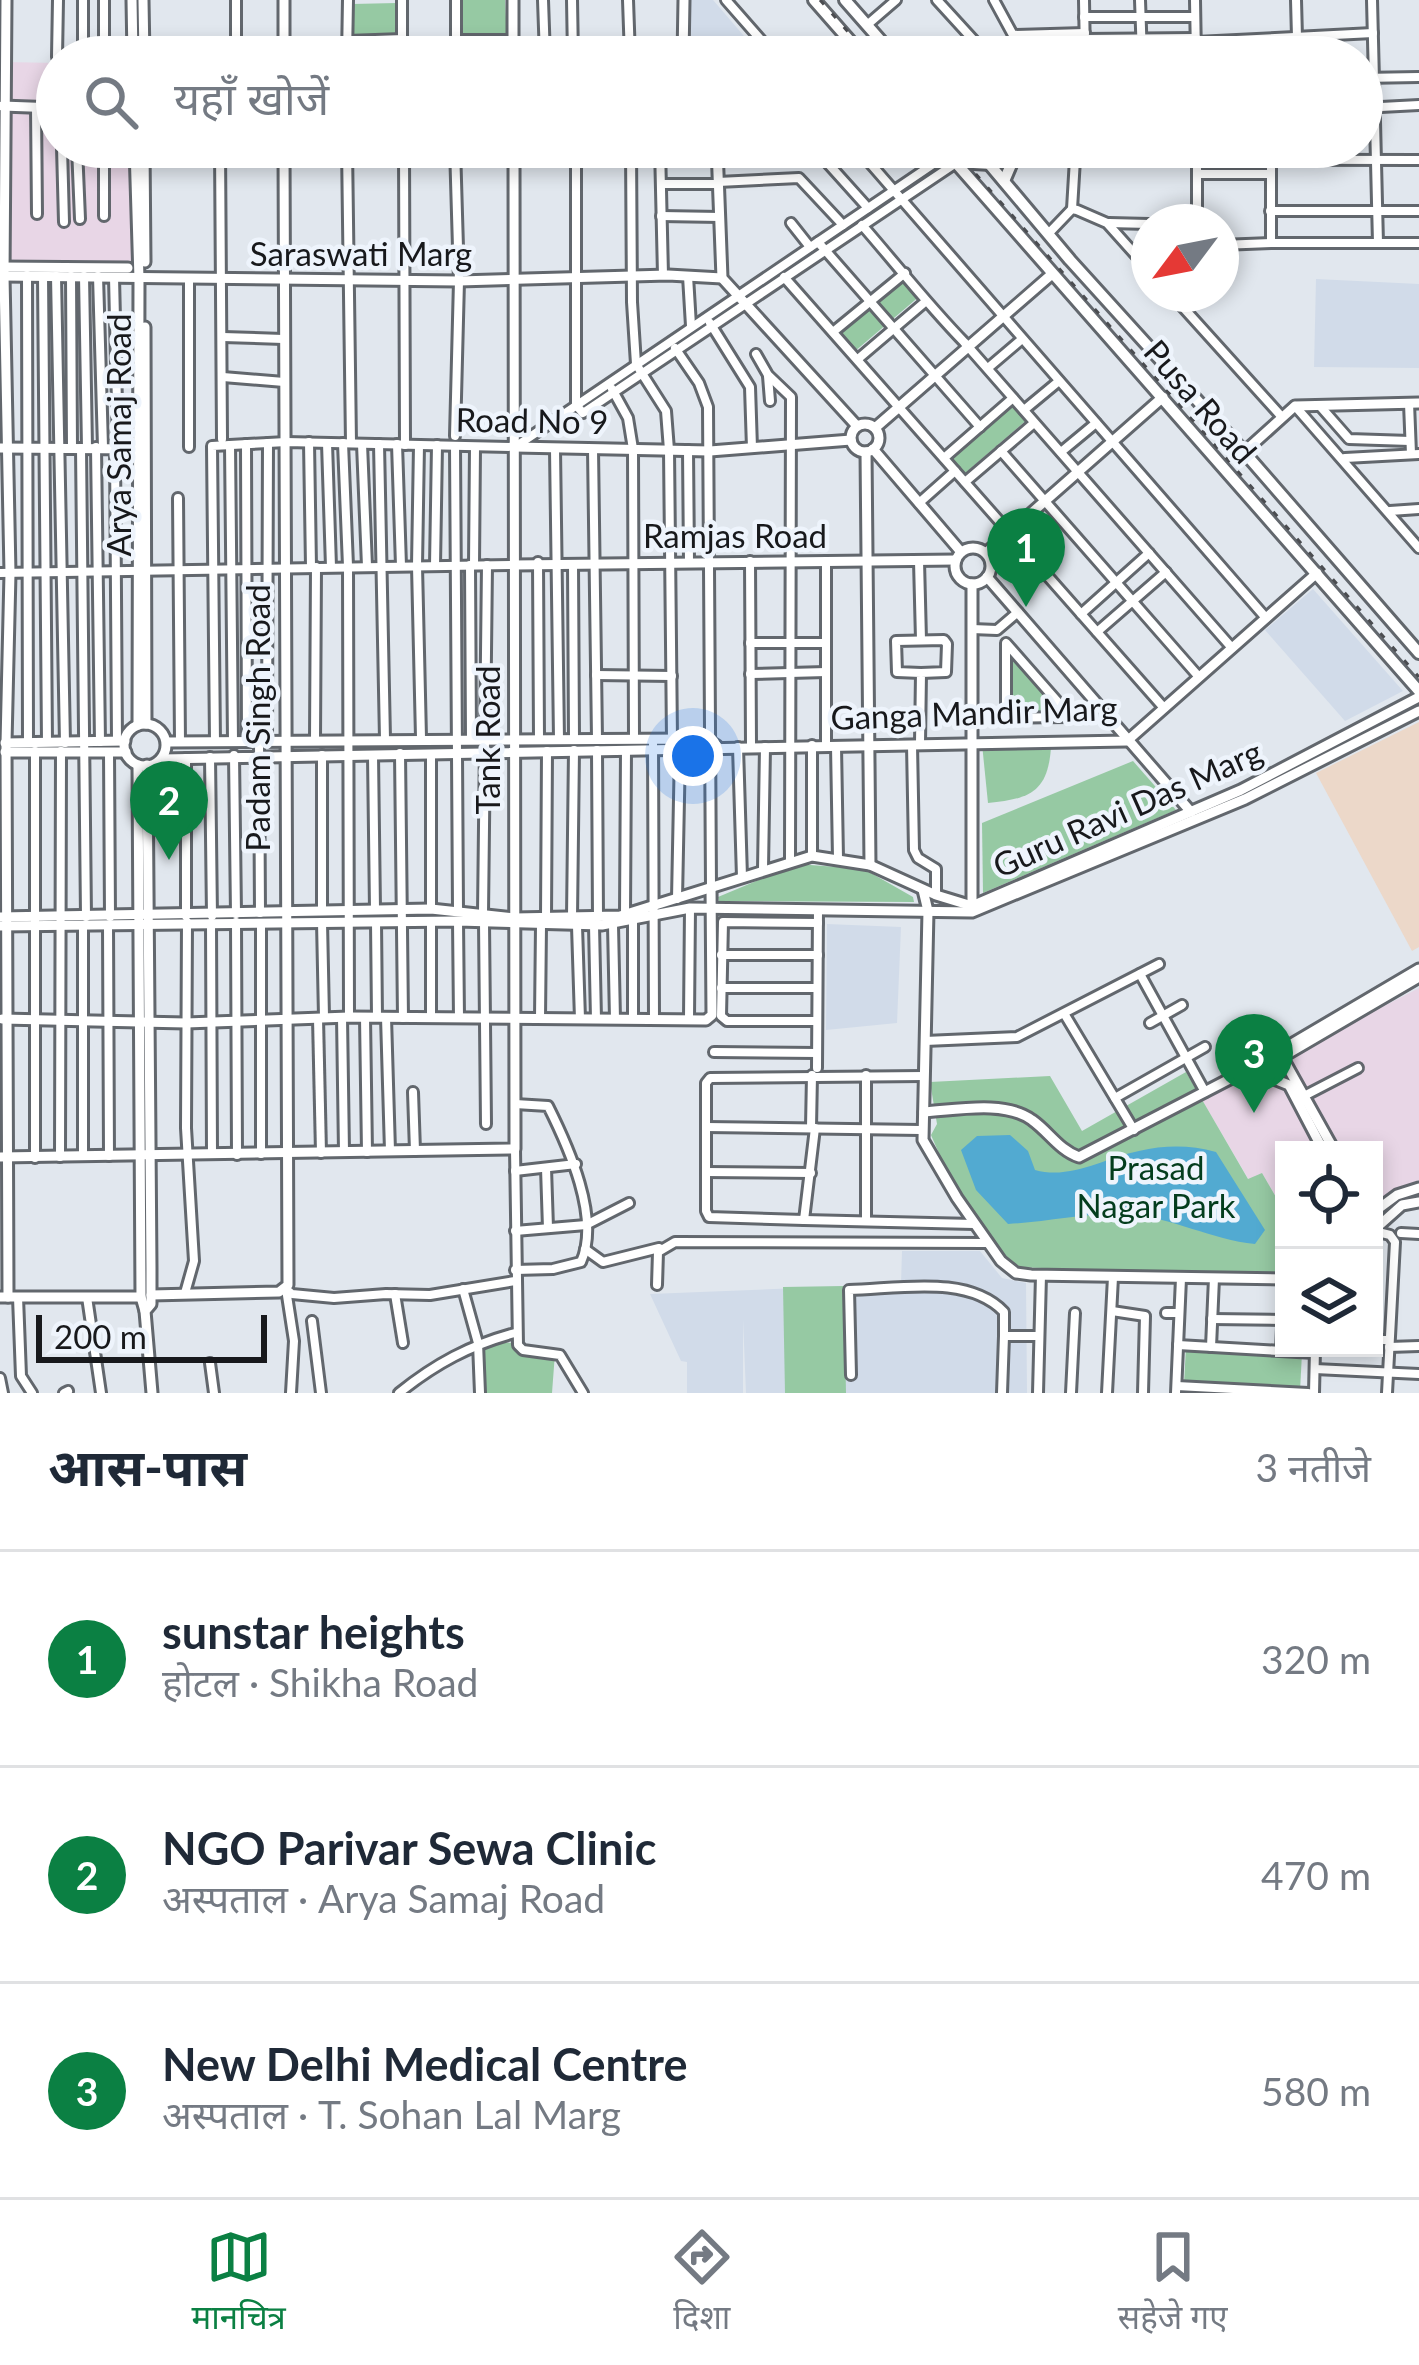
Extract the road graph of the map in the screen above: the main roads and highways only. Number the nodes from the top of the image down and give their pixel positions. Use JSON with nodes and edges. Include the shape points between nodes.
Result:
{"nodes":[{"id":1,"x":814,"y":0,"type":"edge"},
{"id":2,"x":845,"y":0,"type":"edge"},
{"id":3,"x":846,"y":36,"type":"edge"},
{"id":4,"x":877,"y":36,"type":"edge"},
{"id":5,"x":961,"y":168,"type":"edge"},
{"id":6,"x":993,"y":168,"type":"edge"},
{"id":7,"x":1010,"y":168,"type":"edge"},
{"id":8,"x":1004,"y":181,"type":"junction"},
{"id":9,"x":1419,"y":653,"type":"edge"},
{"id":10,"x":1417,"y":697,"type":"edge"}],
"edges":[{"from":1,"to":3,"type":"main road"},
{"from":2,"to":4,"type":"main road"},
{"from":5,"to":10,"type":"main road","name":"Pusa Road"},
{"from":6,"to":8,"type":"main road","name":"Pusa Road"},
{"from":7,"to":8,"type":"main road"},
{"from":8,"to":9,"type":"main road","name":"Pusa Road"}]}
